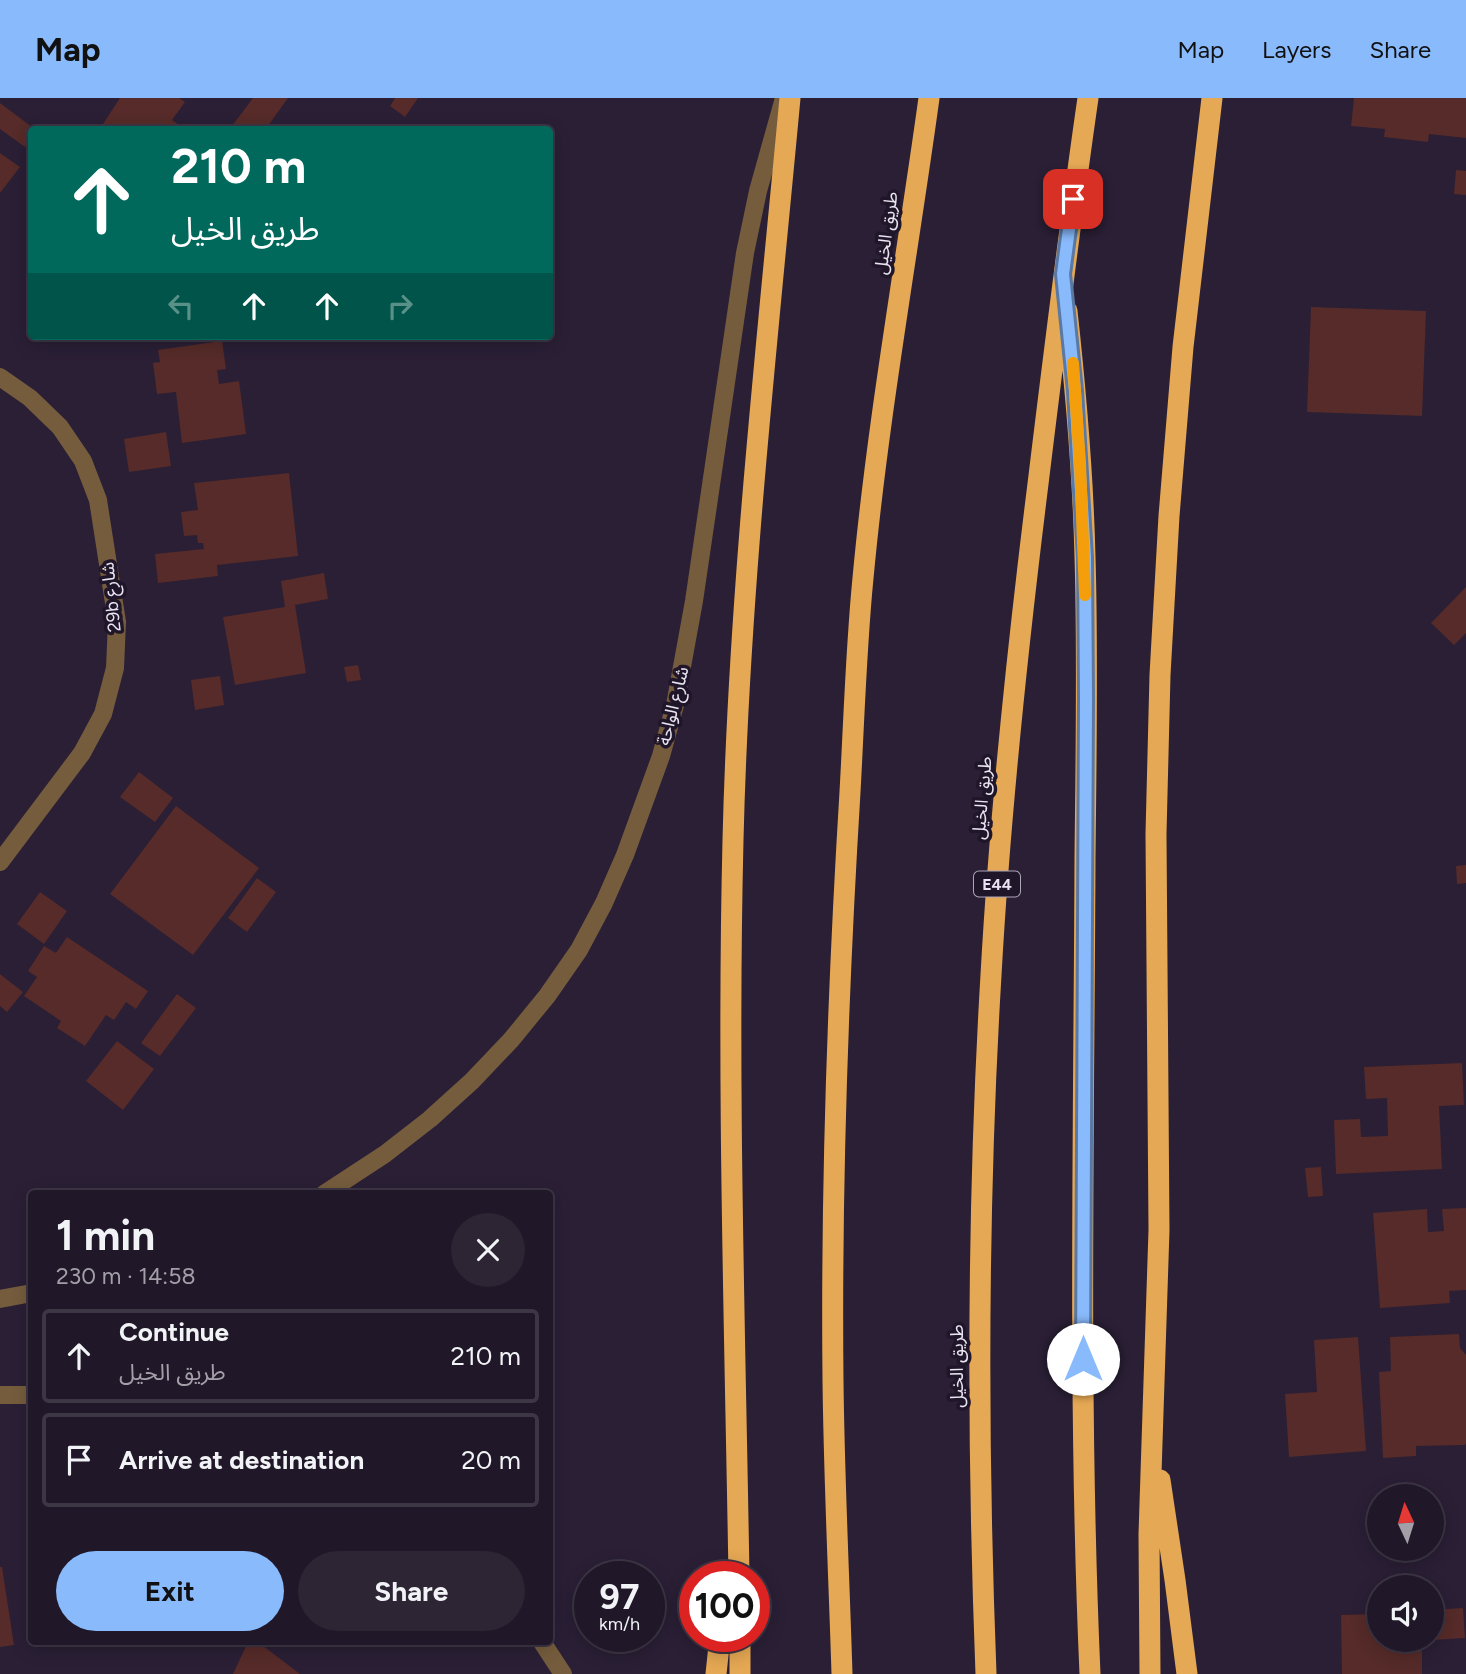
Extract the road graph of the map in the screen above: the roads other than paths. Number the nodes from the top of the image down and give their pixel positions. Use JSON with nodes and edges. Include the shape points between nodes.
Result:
{"nodes":[{"id":1,"x":784,"y":98,"type":"edge"},
{"id":2,"x":790,"y":98,"type":"edge"},
{"id":3,"x":921,"y":98,"type":"edge"},
{"id":4,"x":929,"y":98,"type":"edge"},
{"id":5,"x":1088,"y":98,"type":"edge"},
{"id":6,"x":1212,"y":98,"type":"edge"},
{"id":7,"x":926,"y":122,"type":"junction"},
{"id":8,"x":1063,"y":274,"type":"junction"},
{"id":9,"x":0,"y":377,"type":"edge"},
{"id":10,"x":0,"y":862,"type":"edge"},
{"id":11,"x":330,"y":1190,"type":"edge"},
{"id":12,"x":28,"y":1294,"type":"edge"},
{"id":13,"x":0,"y":1299,"type":"edge"},
{"id":14,"x":0,"y":1395,"type":"edge"},
{"id":15,"x":28,"y":1395,"type":"edge"},
{"id":16,"x":1151,"y":1433,"type":"junction"},
{"id":17,"x":738,"y":1534,"type":"junction"},
{"id":18,"x":733,"y":1561,"type":"edge"},
{"id":19,"x":739,"y":1561,"type":"edge"},
{"id":20,"x":543,"y":1645,"type":"edge"},
{"id":21,"x":718,"y":1652,"type":"edge"},
{"id":22,"x":740,"y":1652,"type":"edge"},
{"id":23,"x":563,"y":1674,"type":"edge"},
{"id":24,"x":716,"y":1674,"type":"edge"},
{"id":25,"x":740,"y":1674,"type":"edge"},
{"id":26,"x":842,"y":1674,"type":"edge"},
{"id":27,"x":986,"y":1674,"type":"edge"},
{"id":28,"x":1090,"y":1674,"type":"edge"},
{"id":29,"x":1150,"y":1674,"type":"edge"},
{"id":30,"x":1187,"y":1674,"type":"edge"}],
"edges":[{"from":1,"to":11,"type":"street","name":"شارع الواحة","via":[[745,253],[678,692],[661,756],[625,855],[579,950],[511,1040],[430,1119]]},
{"from":2,"to":17,"type":"highway","via":[[751,505],[733,838],[730,1004]]},
{"from":3,"to":7,"type":"highway"},
{"from":4,"to":7,"type":"highway","name":"طريق الخيل"},
{"from":5,"to":8,"type":"highway","name":"طريق الخيل","number":"E44"},
{"from":6,"to":16,"type":"highway","via":[[1182,347],[1160,675],[1156,834],[1159,1230]]},
{"from":7,"to":26,"type":"highway","name":"طريق الخيل","via":[[874,479],[854,693],[833,1227]]},
{"from":8,"to":27,"type":"highway","name":"طريق الخيل","number":"E44","via":[[1019,639],[991,974],[980,1295]]},
{"from":8,"to":28,"type":"highway","via":[[1085,557],[1083,1359]]},
{"from":9,"to":10,"type":"street","name":"29b شارع","via":[[60,427],[83,461],[98,500],[117,622],[115,668],[103,714],[82,753]]},
{"from":12,"to":13,"type":"street"},
{"from":14,"to":15,"type":"street"},
{"from":16,"to":29,"type":"highway"},
{"from":16,"to":30,"type":"highway"},
{"from":17,"to":18,"type":"highway"},
{"from":17,"to":19,"type":"highway"},
{"from":20,"to":23,"type":"street"},
{"from":21,"to":24,"type":"highway"},
{"from":22,"to":25,"type":"highway"}]}
